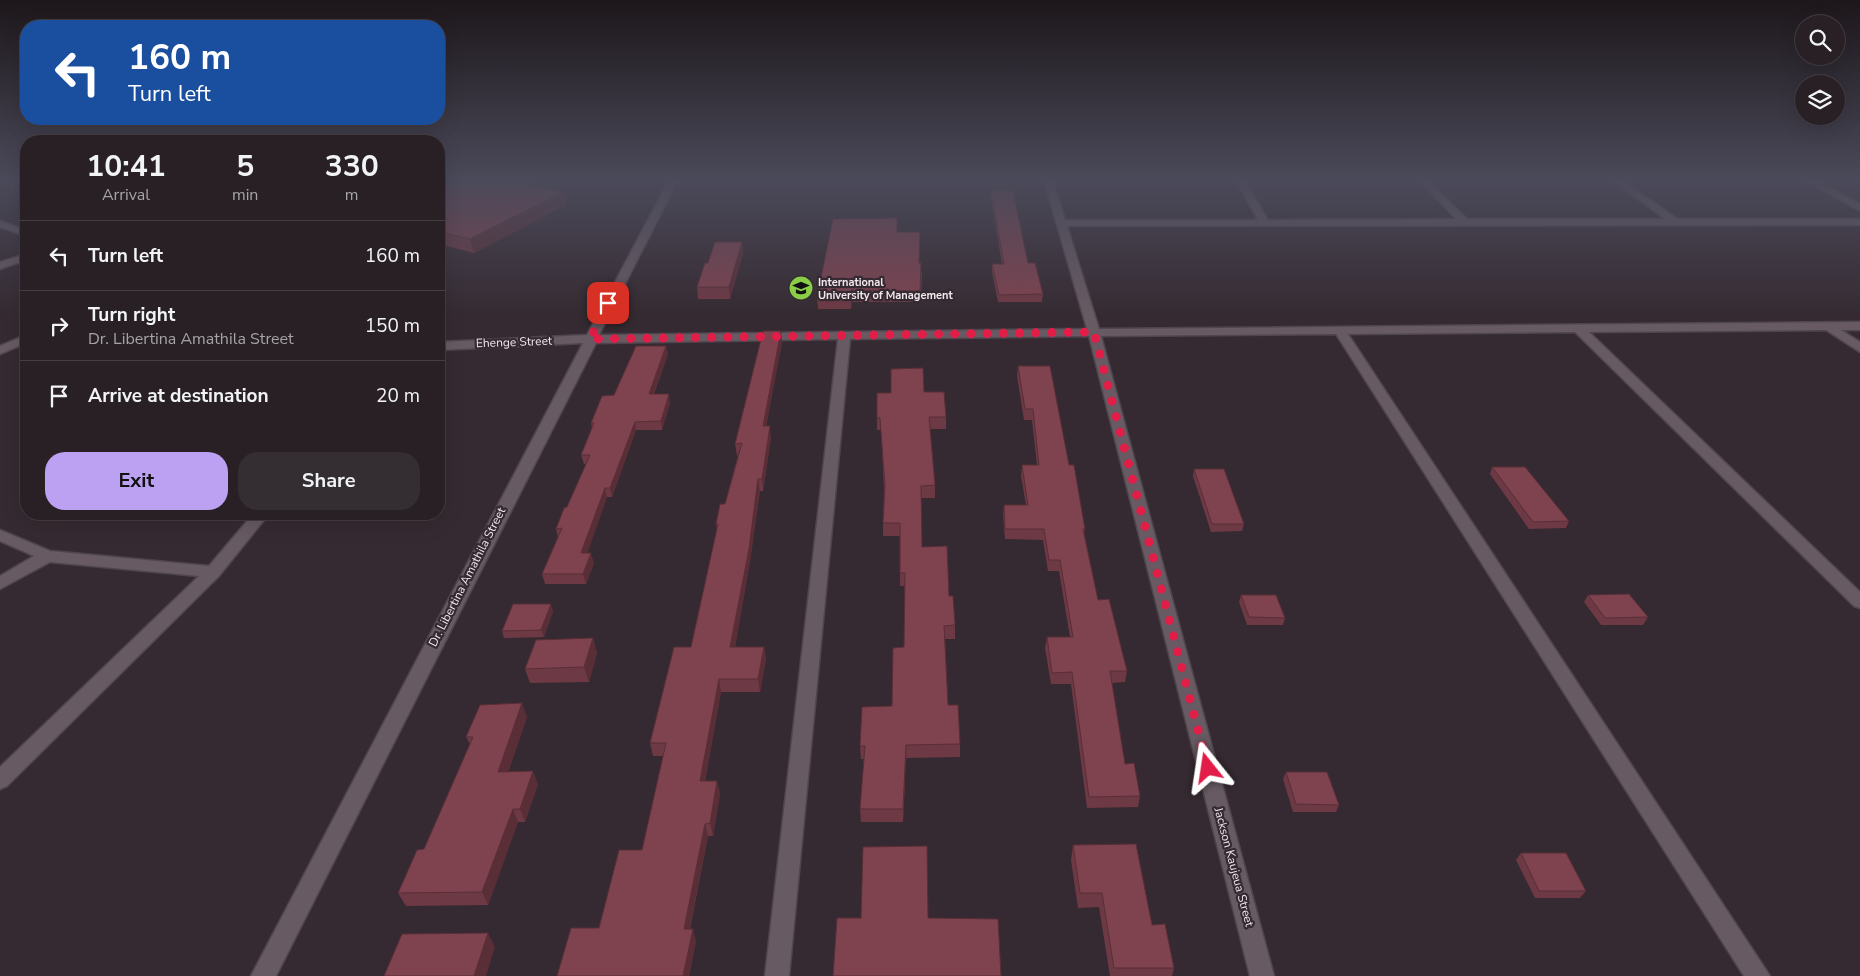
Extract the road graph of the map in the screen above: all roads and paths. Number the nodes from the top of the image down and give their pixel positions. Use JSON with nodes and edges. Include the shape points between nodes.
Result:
{"nodes":[{"id":1,"x":4,"y":226,"type":"edge"},
{"id":2,"x":649,"y":226,"type":"edge"},
{"id":3,"x":1063,"y":226,"type":"edge"},
{"id":4,"x":20,"y":231,"type":"edge"},
{"id":5,"x":20,"y":259,"type":"edge"},
{"id":6,"x":0,"y":266,"type":"edge"},
{"id":7,"x":1828,"y":326,"type":"junction"},
{"id":8,"x":1860,"y":326,"type":"edge"},
{"id":9,"x":1579,"y":329,"type":"junction"},
{"id":10,"x":1340,"y":331,"type":"junction"},
{"id":11,"x":1094,"y":332,"type":"junction"},
{"id":12,"x":844,"y":335,"type":"junction"},
{"id":13,"x":590,"y":339,"type":"junction"},
{"id":14,"x":20,"y":342,"type":"edge"},
{"id":15,"x":445,"y":346,"type":"edge"},
{"id":16,"x":1860,"y":348,"type":"edge"},
{"id":17,"x":0,"y":350,"type":"edge"},
{"id":18,"x":256,"y":520,"type":"edge"},
{"id":19,"x":0,"y":535,"type":"edge"},
{"id":20,"x":47,"y":556,"type":"junction"},
{"id":21,"x":213,"y":572,"type":"junction"},
{"id":22,"x":0,"y":583,"type":"edge"},
{"id":23,"x":1860,"y":602,"type":"edge"},
{"id":24,"x":0,"y":780,"type":"edge"},
{"id":25,"x":263,"y":976,"type":"edge"},
{"id":26,"x":777,"y":976,"type":"edge"},
{"id":27,"x":1262,"y":976,"type":"edge"},
{"id":28,"x":1758,"y":976,"type":"edge"}],
"edges":[{"from":1,"to":4,"type":"street"},
{"from":2,"to":13,"type":"street","name":"Dr. Libertina Amathila Street"},
{"from":3,"to":11,"type":"street","name":"Jackson Kaujeua Street"},
{"from":5,"to":6,"type":"street"},
{"from":7,"to":8,"type":"street","name":"Ehenge Street"},
{"from":7,"to":9,"type":"street","name":"Ehenge Street"},
{"from":7,"to":16,"type":"street"},
{"from":9,"to":10,"type":"street","name":"Ehenge Street"},
{"from":9,"to":23,"type":"street"},
{"from":10,"to":11,"type":"street","name":"Ehenge Street"},
{"from":10,"to":28,"type":"street"},
{"from":11,"to":12,"type":"street","name":"Ehenge Street"},
{"from":11,"to":27,"type":"street","name":"Jackson Kaujeua Street"},
{"from":12,"to":13,"type":"street","name":"Ehenge Street"},
{"from":12,"to":26,"type":"street"},
{"from":13,"to":15,"type":"street","name":"Ehenge Street"},
{"from":13,"to":25,"type":"street","name":"Dr. Libertina Amathila Street"},
{"from":14,"to":17,"type":"street"},
{"from":18,"to":21,"type":"street"},
{"from":19,"to":20,"type":"street"},
{"from":20,"to":21,"type":"street"},
{"from":20,"to":22,"type":"street"},
{"from":21,"to":24,"type":"street"}]}
